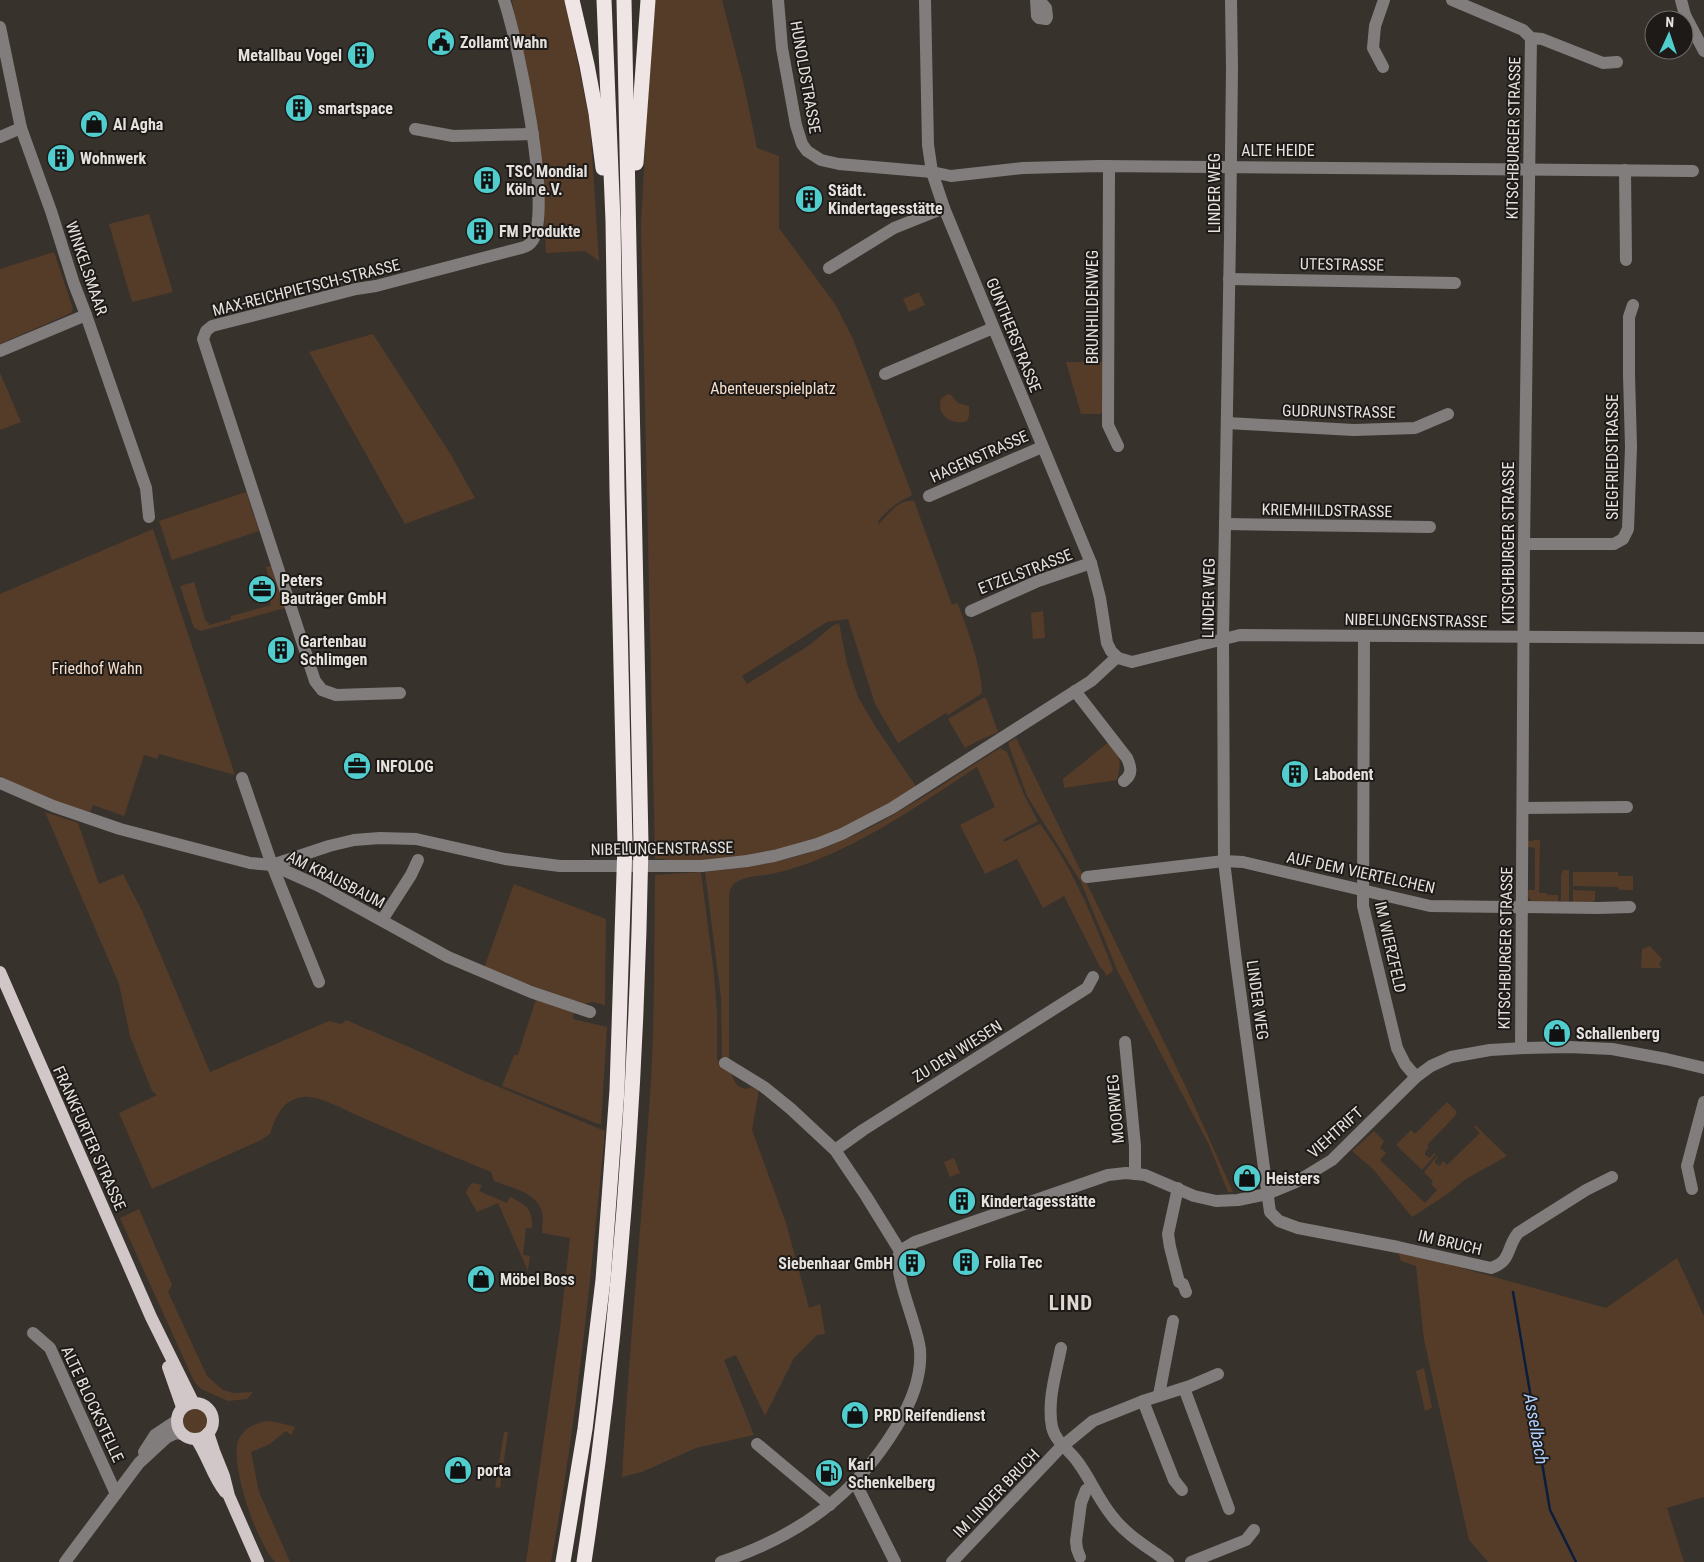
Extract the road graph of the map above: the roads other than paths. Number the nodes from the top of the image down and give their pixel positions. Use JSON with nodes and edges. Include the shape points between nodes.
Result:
{"nodes":[{"id":1,"x":504,"y":0,"type":"edge"},
{"id":2,"x":572,"y":0,"type":"edge"},
{"id":3,"x":604,"y":0,"type":"edge"},
{"id":4,"x":624,"y":0,"type":"edge"},
{"id":5,"x":648,"y":0,"type":"edge"},
{"id":6,"x":778,"y":0,"type":"edge"},
{"id":7,"x":925,"y":0,"type":"edge"},
{"id":8,"x":1231,"y":0,"type":"edge"},
{"id":9,"x":1384,"y":0,"type":"edge"},
{"id":10,"x":1452,"y":0,"type":"edge"},
{"id":11,"x":1681,"y":0,"type":"edge"},
{"id":12,"x":0,"y":27,"type":"edge"},
{"id":13,"x":1531,"y":38,"type":"junction"},
{"id":14,"x":1704,"y":51,"type":"edge"},
{"id":15,"x":1618,"y":62,"type":"dead end"},
{"id":16,"x":1383,"y":67,"type":"dead end"},
{"id":17,"x":21,"y":128,"type":"junction"},
{"id":18,"x":415,"y":129,"type":"dead end"},
{"id":19,"x":532,"y":134,"type":"junction"},
{"id":20,"x":0,"y":137,"type":"edge"},
{"id":21,"x":1109,"y":166,"type":"junction"},
{"id":22,"x":1231,"y":166,"type":"junction"},
{"id":23,"x":1528,"y":169,"type":"junction"},
{"id":24,"x":1625,"y":170,"type":"junction"},
{"id":25,"x":1693,"y":171,"type":"dead end"},
{"id":26,"x":932,"y":172,"type":"junction"},
{"id":27,"x":944,"y":208,"type":"junction"},
{"id":28,"x":613,"y":221,"type":"junction"},
{"id":29,"x":630,"y":250,"type":"junction"},
{"id":30,"x":1626,"y":260,"type":"dead end"},
{"id":31,"x":829,"y":268,"type":"dead end"},
{"id":32,"x":1230,"y":278,"type":"junction"},
{"id":33,"x":1455,"y":282,"type":"dead end"},
{"id":34,"x":1633,"y":305,"type":"dead end"},
{"id":35,"x":86,"y":315,"type":"junction"},
{"id":36,"x":993,"y":328,"type":"junction"},
{"id":37,"x":0,"y":351,"type":"edge"},
{"id":38,"x":886,"y":374,"type":"dead end"},
{"id":39,"x":1448,"y":414,"type":"dead end"},
{"id":40,"x":1227,"y":423,"type":"junction"},
{"id":41,"x":1118,"y":446,"type":"dead end"},
{"id":42,"x":1042,"y":447,"type":"junction"},
{"id":43,"x":929,"y":496,"type":"dead end"},
{"id":44,"x":149,"y":517,"type":"dead end"},
{"id":45,"x":1225,"y":524,"type":"junction"},
{"id":46,"x":1430,"y":527,"type":"dead end"},
{"id":47,"x":1524,"y":544,"type":"junction"},
{"id":48,"x":1091,"y":563,"type":"junction"},
{"id":49,"x":970,"y":611,"type":"dead end"},
{"id":50,"x":1364,"y":636,"type":"junction"},
{"id":51,"x":1524,"y":637,"type":"junction"},
{"id":52,"x":1704,"y":638,"type":"edge"},
{"id":53,"x":1223,"y":639,"type":"junction"},
{"id":54,"x":1117,"y":657,"type":"junction"},
{"id":55,"x":1075,"y":691,"type":"junction"},
{"id":56,"x":400,"y":693,"type":"dead end"},
{"id":57,"x":242,"y":778,"type":"dead end"},
{"id":58,"x":1124,"y":781,"type":"dead end"},
{"id":59,"x":0,"y":783,"type":"edge"},
{"id":60,"x":1627,"y":807,"type":"dead end"},
{"id":61,"x":1523,"y":808,"type":"junction"},
{"id":62,"x":418,"y":860,"type":"dead end"},
{"id":63,"x":1224,"y":861,"type":"junction"},
{"id":64,"x":272,"y":865,"type":"junction"},
{"id":65,"x":1087,"y":877,"type":"dead end"},
{"id":66,"x":1362,"y":891,"type":"junction"},
{"id":67,"x":1630,"y":907,"type":"dead end"},
{"id":68,"x":1522,"y":908,"type":"junction"},
{"id":69,"x":382,"y":920,"type":"junction"},
{"id":70,"x":0,"y":972,"type":"edge"},
{"id":71,"x":1093,"y":977,"type":"dead end"},
{"id":72,"x":319,"y":982,"type":"dead end"},
{"id":73,"x":590,"y":1012,"type":"dead end"},
{"id":74,"x":1125,"y":1042,"type":"dead end"},
{"id":75,"x":1521,"y":1048,"type":"junction"},
{"id":76,"x":725,"y":1064,"type":"dead end"},
{"id":77,"x":1703,"y":1068,"type":"edge"},
{"id":78,"x":1416,"y":1077,"type":"junction"},
{"id":79,"x":1704,"y":1102,"type":"edge"},
{"id":80,"x":835,"y":1150,"type":"junction"},
{"id":81,"x":1135,"y":1174,"type":"junction"},
{"id":82,"x":1612,"y":1177,"type":"dead end"},
{"id":83,"x":1178,"y":1188,"type":"junction"},
{"id":84,"x":1692,"y":1189,"type":"dead end"},
{"id":85,"x":1267,"y":1194,"type":"junction"},
{"id":86,"x":900,"y":1251,"type":"junction"},
{"id":87,"x":1186,"y":1292,"type":"dead end"},
{"id":88,"x":1173,"y":1321,"type":"dead end"},
{"id":89,"x":33,"y":1333,"type":"dead end"},
{"id":90,"x":1062,"y":1348,"type":"dead end"},
{"id":91,"x":1218,"y":1374,"type":"dead end"},
{"id":92,"x":1184,"y":1388,"type":"junction"},
{"id":93,"x":1159,"y":1395,"type":"junction"},
{"id":94,"x":1144,"y":1401,"type":"junction"},
{"id":95,"x":188,"y":1405,"type":"junction"},
{"id":96,"x":176,"y":1421,"type":"junction"},
{"id":97,"x":208,"y":1433,"type":"junction"},
{"id":98,"x":182,"y":1434,"type":"junction"},
{"id":99,"x":196,"y":1439,"type":"junction"},
{"id":100,"x":758,"y":1444,"type":"dead end"},
{"id":101,"x":1063,"y":1446,"type":"junction"},
{"id":102,"x":139,"y":1463,"type":"junction"},
{"id":103,"x":854,"y":1484,"type":"junction"},
{"id":104,"x":1092,"y":1486,"type":"junction"},
{"id":105,"x":1182,"y":1490,"type":"dead end"},
{"id":106,"x":116,"y":1494,"type":"junction"},
{"id":107,"x":228,"y":1496,"type":"junction"},
{"id":108,"x":830,"y":1506,"type":"junction"},
{"id":109,"x":1229,"y":1509,"type":"dead end"},
{"id":110,"x":1254,"y":1530,"type":"dead end"},
{"id":111,"x":1080,"y":1556,"type":"dead end"},
{"id":112,"x":66,"y":1562,"type":"edge"},
{"id":113,"x":258,"y":1562,"type":"edge"},
{"id":114,"x":563,"y":1562,"type":"edge"},
{"id":115,"x":584,"y":1562,"type":"edge"},
{"id":116,"x":721,"y":1562,"type":"edge"},
{"id":117,"x":895,"y":1562,"type":"edge"},
{"id":118,"x":952,"y":1562,"type":"edge"},
{"id":119,"x":1168,"y":1562,"type":"edge"},
{"id":120,"x":1191,"y":1562,"type":"edge"}],
"edges":[{"from":1,"to":19,"type":"street","name":"MAX-REICHPIETSCH-STRASSE"},
{"from":2,"to":28,"type":"highway","via":[[596,113]]},
{"from":3,"to":28,"type":"highway"},
{"from":4,"to":29,"type":"highway"},
{"from":5,"to":29,"type":"highway"},
{"from":6,"to":26,"type":"street","name":"HUNOLDSTRASSE","via":[[792,104],[802,144],[807,151],[821,160],[839,164]]},
{"from":7,"to":26,"type":"street","name":"GUNTHERSTRASSE","via":[[927,129]]},
{"from":8,"to":22,"type":"street","name":"LINDER WEG"},
{"from":9,"to":16,"type":"street","via":[[1375,26],[1373,48]]},
{"from":10,"to":13,"type":"street","via":[[1523,30]]},
{"from":11,"to":14,"type":"street","via":[[1685,15]]},
{"from":12,"to":17,"type":"street","name":"WINKELSMAAR"},
{"from":13,"to":15,"type":"street","via":[[1542,39],[1603,63]]},
{"from":13,"to":23,"type":"street","name":"KITSCHBURGER STRASSE"},
{"from":17,"to":20,"type":"street"},
{"from":17,"to":35,"type":"street","name":"WINKELSMAAR"},
{"from":18,"to":19,"type":"street","via":[[453,136]]},
{"from":19,"to":56,"type":"street","name":"MAX-REICHPIETSCH-STRASSE","via":[[539,210],[535,234],[527,246],[212,326],[203,339],[315,681],[322,690],[336,694]]},
{"from":21,"to":22,"type":"street","name":"ALTE HEIDE"},
{"from":21,"to":26,"type":"street","name":"ALTE HEIDE","via":[[1030,167],[951,176]]},
{"from":21,"to":41,"type":"street","name":"BRUNHILDENWEG","via":[[1108,425]]},
{"from":22,"to":23,"type":"street","name":"ALTE HEIDE"},
{"from":22,"to":32,"type":"street","name":"LINDER WEG"},
{"from":23,"to":24,"type":"street","name":"ALTE HEIDE"},
{"from":23,"to":47,"type":"street","name":"KITSCHBURGER STRASSE"},
{"from":24,"to":25,"type":"street","name":"ALTE HEIDE"},
{"from":24,"to":30,"type":"street"},
{"from":26,"to":27,"type":"street","name":"GUNTHERSTRASSE"},
{"from":27,"to":31,"type":"street","via":[[894,228]]},
{"from":27,"to":36,"type":"street","name":"GUNTHERSTRASSE"},
{"from":28,"to":114,"type":"highway","via":[[625,843],[617,1090],[602,1290],[585,1429]]},
{"from":29,"to":115,"type":"highway","via":[[640,898],[632,1091],[618,1283]]},
{"from":32,"to":33,"type":"street","name":"UTESTRASSE"},
{"from":32,"to":40,"type":"street","name":"LINDER WEG"},
{"from":34,"to":47,"type":"street","name":"SIEGFRIEDSTRASSE","via":[[1629,317],[1631,447],[1626,534],[1614,544]]},
{"from":35,"to":37,"type":"street"},
{"from":35,"to":44,"type":"street","name":"WINKELSMAAR","via":[[146,488]]},
{"from":36,"to":38,"type":"street"},
{"from":36,"to":42,"type":"street","name":"GUNTHERSTRASSE"},
{"from":39,"to":40,"type":"street","name":"GUDRUNSTRASSE","via":[[1415,428],[1354,430]]},
{"from":40,"to":45,"type":"street","name":"LINDER WEG"},
{"from":42,"to":43,"type":"street","name":"HAGENSTRASSE"},
{"from":42,"to":48,"type":"street","name":"GUNTHERSTRASSE"},
{"from":45,"to":46,"type":"street","name":"KRIEMHILDSTRASSE"},
{"from":45,"to":53,"type":"street","name":"LINDER WEG"},
{"from":47,"to":51,"type":"street","name":"KITSCHBURGER STRASSE"},
{"from":48,"to":49,"type":"street","name":"ETZELSTRASSE","via":[[1038,581]]},
{"from":48,"to":54,"type":"street","name":"GUNTHERSTRASSE","via":[[1107,642]]},
{"from":50,"to":51,"type":"street","name":"NIBELUNGENSTRASSE"},
{"from":50,"to":53,"type":"street","name":"NIBELUNGENSTRASSE","via":[[1240,635]]},
{"from":50,"to":66,"type":"street","name":"IM WIERZFELD"},
{"from":51,"to":52,"type":"street","name":"NIBELUNGENSTRASSE"},
{"from":51,"to":61,"type":"street","name":"KITSCHBURGER STRASSE"},
{"from":53,"to":54,"type":"street","name":"NIBELUNGENSTRASSE","via":[[1132,662]]},
{"from":53,"to":63,"type":"street","name":"LINDER WEG"},
{"from":54,"to":55,"type":"street","name":"NIBELUNGENSTRASSE"},
{"from":55,"to":58,"type":"street","via":[[1127,758],[1131,770]]},
{"from":55,"to":64,"type":"street","name":"NIBELUNGENSTRASSE","via":[[892,808],[817,844],[747,862],[601,867],[529,863],[429,841],[391,838],[354,840]]},
{"from":57,"to":64,"type":"street"},
{"from":59,"to":64,"type":"street","name":"AM KRAUSBAUM","via":[[53,806],[120,829],[250,863]]},
{"from":60,"to":61,"type":"street"},
{"from":61,"to":68,"type":"street","name":"KITSCHBURGER STRASSE"},
{"from":62,"to":69,"type":"street"},
{"from":63,"to":65,"type":"street","name":"AUF DEM VIERTELCHEN"},
{"from":63,"to":66,"type":"street","name":"AUF DEM VIERTELCHEN","via":[[1243,862]]},
{"from":63,"to":85,"type":"street","name":"LINDER WEG"},
{"from":64,"to":69,"type":"street","name":"AM KRAUSBAUM"},
{"from":64,"to":72,"type":"street"},
{"from":66,"to":68,"type":"street","name":"AUF DEM VIERTELCHEN","via":[[1430,906]]},
{"from":66,"to":78,"type":"street","name":"IM WIERZFELD","via":[[1366,920],[1398,1048]]},
{"from":67,"to":68,"type":"street","name":"AUF DEM VIERTELCHEN"},
{"from":68,"to":75,"type":"street","name":"KITSCHBURGER STRASSE"},
{"from":69,"to":73,"type":"street","name":"AM KRAUSBAUM","via":[[460,962],[531,992]]},
{"from":70,"to":95,"type":"main road","name":"FRANKFURTER STRASSE"},
{"from":71,"to":80,"type":"street","name":"ZU DEN WIESEN","via":[[1087,988]]},
{"from":74,"to":81,"type":"street","name":"MOORWEG"},
{"from":75,"to":77,"type":"street","name":"VIEHTRIFT","via":[[1612,1049]]},
{"from":75,"to":78,"type":"street","name":"VIEHTRIFT","via":[[1451,1057]]},
{"from":76,"to":80,"type":"street","via":[[764,1087]]},
{"from":78,"to":85,"type":"street","name":"VIEHTRIFT","via":[[1332,1160],[1296,1182]]},
{"from":79,"to":84,"type":"street","via":[[1687,1166]]},
{"from":80,"to":86,"type":"street"},
{"from":81,"to":83,"type":"street","name":"VIEHTRIFT","via":[[1153,1177]]},
{"from":81,"to":86,"type":"street","name":"VIEHTRIFT","via":[[1097,1178],[915,1242]]},
{"from":82,"to":85,"type":"street","name":"IM BRUCH","via":[[1518,1233],[1505,1261],[1490,1268],[1285,1224],[1273,1217]]},
{"from":83,"to":85,"type":"street","name":"VIEHTRIFT","via":[[1194,1196],[1216,1200],[1238,1200]]},
{"from":83,"to":87,"type":"street","via":[[1168,1234],[1179,1282]]},
{"from":86,"to":103,"type":"street","via":[[898,1270],[920,1350],[918,1379],[904,1414],[886,1445]]},
{"from":88,"to":93,"type":"street"},
{"from":89,"to":106,"type":"street","name":"ALTE BLOCKSTELLE","via":[[50,1348]]},
{"from":90,"to":101,"type":"street","name":"IM LINDER BRUCH","via":[[1052,1396],[1051,1420],[1055,1436]]},
{"from":91,"to":92,"type":"street","name":"IM LINDER BRUCH"},
{"from":92,"to":93,"type":"street","name":"IM LINDER BRUCH"},
{"from":92,"to":109,"type":"street"},
{"from":93,"to":94,"type":"street","name":"IM LINDER BRUCH"},
{"from":94,"to":101,"type":"street","name":"IM LINDER BRUCH","via":[[1098,1418]]},
{"from":94,"to":105,"type":"street","via":[[1174,1480]]},
{"from":95,"to":96,"type":"main road","via":[[179,1411]]},
{"from":95,"to":97,"type":"main road","via":[[198,1402],[212,1414],[213,1425]]},
{"from":96,"to":98,"type":"main road"},
{"from":96,"to":102,"type":"street","name":"ALTE BLOCKSTELLE","via":[[155,1435]]},
{"from":97,"to":99,"type":"main road"},
{"from":97,"to":107,"type":"main road"},
{"from":98,"to":99,"type":"main road"},
{"from":98,"to":102,"type":"street","name":"ALTE BLOCKSTELLE","via":[[166,1438]]},
{"from":99,"to":107,"type":"main road"},
{"from":100,"to":108,"type":"street"},
{"from":101,"to":104,"type":"street"},
{"from":101,"to":118,"type":"street","name":"IM LINDER BRUCH"},
{"from":102,"to":106,"type":"street","name":"ALTE BLOCKSTELLE"},
{"from":103,"to":108,"type":"street"},
{"from":103,"to":117,"type":"street"},
{"from":104,"to":111,"type":"street","via":[[1086,1490],[1081,1504],[1076,1541]]},
{"from":104,"to":119,"type":"street","via":[[1120,1525]]},
{"from":106,"to":112,"type":"street","name":"ALTE BLOCKSTELLE"},
{"from":107,"to":113,"type":"main road"},
{"from":108,"to":116,"type":"street","via":[[786,1534]]},
{"from":110,"to":120,"type":"street","via":[[1246,1540]]}]}
